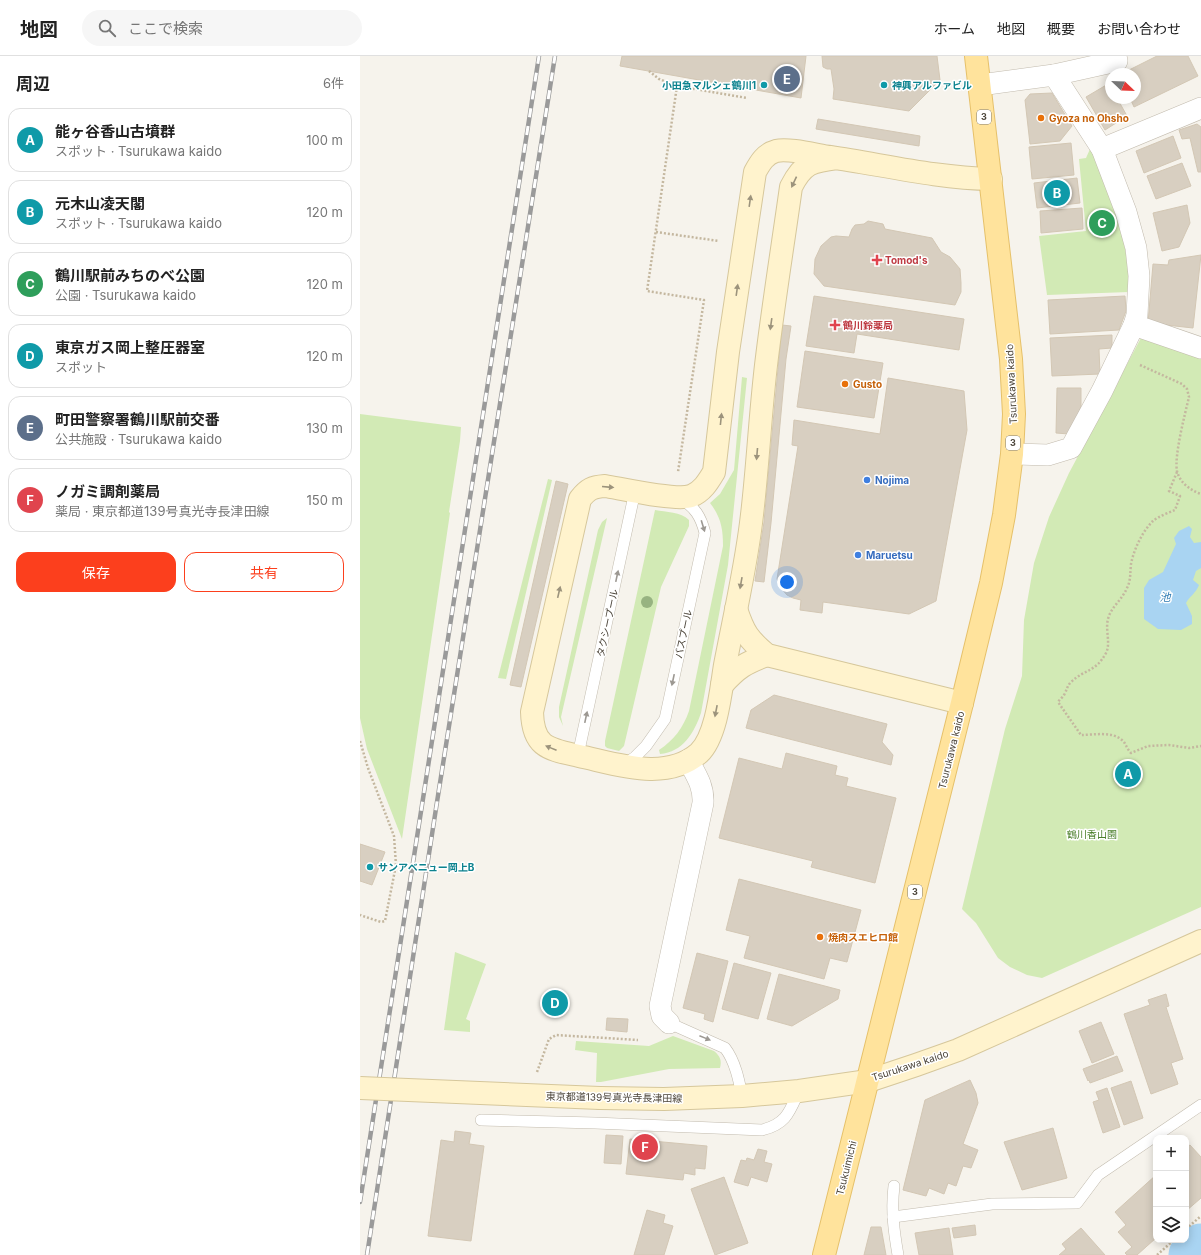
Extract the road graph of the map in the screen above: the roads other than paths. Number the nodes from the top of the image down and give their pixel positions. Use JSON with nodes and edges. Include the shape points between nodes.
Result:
{"nodes":[{"id":1,"x":976,"y":56,"type":"edge"},
{"id":2,"x":1116,"y":56,"type":"edge"},
{"id":3,"x":1054,"y":75,"type":"junction"},
{"id":4,"x":980,"y":85,"type":"junction"},
{"id":5,"x":1201,"y":108,"type":"edge"},
{"id":6,"x":1102,"y":149,"type":"junction"},
{"id":7,"x":837,"y":158,"type":"junction"},
{"id":8,"x":991,"y":179,"type":"junction"},
{"id":9,"x":1134,"y":325,"type":"junction"},
{"id":10,"x":1201,"y":348,"type":"edge"},
{"id":11,"x":1012,"y":454,"type":"junction"},
{"id":12,"x":635,"y":491,"type":"junction"},
{"id":13,"x":678,"y":498,"type":"junction"},
{"id":14,"x":736,"y":609,"type":"junction"},
{"id":15,"x":767,"y":655,"type":"junction"},
{"id":16,"x":722,"y":685,"type":"junction"},
{"id":17,"x":962,"y":703,"type":"junction"},
{"id":18,"x":578,"y":755,"type":"junction"},
{"id":19,"x":688,"y":760,"type":"junction"},
{"id":20,"x":624,"y":766,"type":"junction"},
{"id":21,"x":1201,"y":941,"type":"edge"},
{"id":22,"x":669,"y":1023,"type":"joint"},
{"id":23,"x":868,"y":1081,"type":"junction"},
{"id":24,"x":360,"y":1088,"type":"edge"},
{"id":25,"x":799,"y":1091,"type":"junction"},
{"id":26,"x":742,"y":1096,"type":"junction"},
{"id":27,"x":1201,"y":1105,"type":"edge"},
{"id":28,"x":481,"y":1120,"type":"dead end"},
{"id":29,"x":894,"y":1186,"type":"dead end"},
{"id":30,"x":893,"y":1217,"type":"junction"},
{"id":31,"x":824,"y":1255,"type":"edge"},
{"id":32,"x":898,"y":1255,"type":"edge"}],
"edges":[{"from":1,"to":4,"type":"main road","name":"Tsurukawa kaido","number":"3"},
{"from":2,"to":3,"type":"street","via":[[1116,61]]},
{"from":3,"to":4,"type":"street"},
{"from":3,"to":6,"type":"street"},
{"from":4,"to":8,"type":"main road","name":"Tsurukawa kaido","number":"3"},
{"from":5,"to":6,"type":"street"},
{"from":6,"to":9,"type":"street","via":[[1126,212],[1136,248],[1139,276]]},
{"from":7,"to":8,"type":"street","via":[[944,176]]},
{"from":13,"to":7,"type":"street","one_way":true,"via":[[691,496],[699,491],[714,472],[728,352],[755,172],[762,159],[775,151]]},
{"from":7,"to":14,"type":"street","one_way":true,"via":[[819,160],[807,166],[797,175],[791,187],[767,356],[751,523]]},
{"from":8,"to":11,"type":"main road","name":"Tsurukawa kaido","number":"3","via":[[1011,360],[1014,414]]},
{"from":9,"to":10,"type":"street"},
{"from":9,"to":11,"type":"street","via":[[1071,448],[1048,455]]},
{"from":11,"to":17,"type":"main road","name":"Tsurukawa kaido","number":"3","via":[[991,583]]},
{"from":12,"to":13,"type":"street"},
{"from":18,"to":12,"type":"lane","name":"タクシープール","one_way":true},
{"from":18,"to":12,"type":"street","one_way":true,"via":[[544,745],[532,725],[532,712],[580,499],[595,486]]},
{"from":13,"to":20,"type":"lane","name":"バスプール","one_way":true,"via":[[697,512],[705,533],[665,719],[646,746]]},
{"from":14,"to":15,"type":"street","via":[[742,627],[752,642]]},
{"from":14,"to":16,"type":"street"},
{"from":15,"to":16,"type":"street","via":[[734,671]]},
{"from":15,"to":17,"type":"street"},
{"from":16,"to":19,"type":"street","one_way":true,"via":[[709,738],[699,752]]},
{"from":17,"to":23,"type":"main road","name":"Tsurukawa kaido","number":"3"},
{"from":18,"to":20,"type":"street"},
{"from":19,"to":20,"type":"street","via":[[655,769]]},
{"from":19,"to":22,"type":"street","via":[[704,794],[660,1006],[662,1016]]},
{"from":21,"to":23,"type":"street","name":"Tsurukawa kaido","via":[[958,1050]]},
{"from":22,"to":26,"type":"lane","one_way":true,"via":[[725,1048],[729,1053]]},
{"from":23,"to":25,"type":"street","name":"東京都道139号真光寺長津田線"},
{"from":23,"to":31,"type":"main road","name":"Tsukuimichi","number":"3"},
{"from":24,"to":26,"type":"street","name":"東京都道139号真光寺長津田線","bridge":true,"via":[[600,1098]]},
{"from":25,"to":26,"type":"street","name":"東京都道139号真光寺長津田線"},
{"from":25,"to":28,"type":"lane","via":[[784,1119],[773,1127],[762,1130]]},
{"from":27,"to":30,"type":"lane","via":[[1098,1175],[1077,1203],[992,1204]]},
{"from":29,"to":30,"type":"lane"},
{"from":30,"to":32,"type":"lane"}]}
